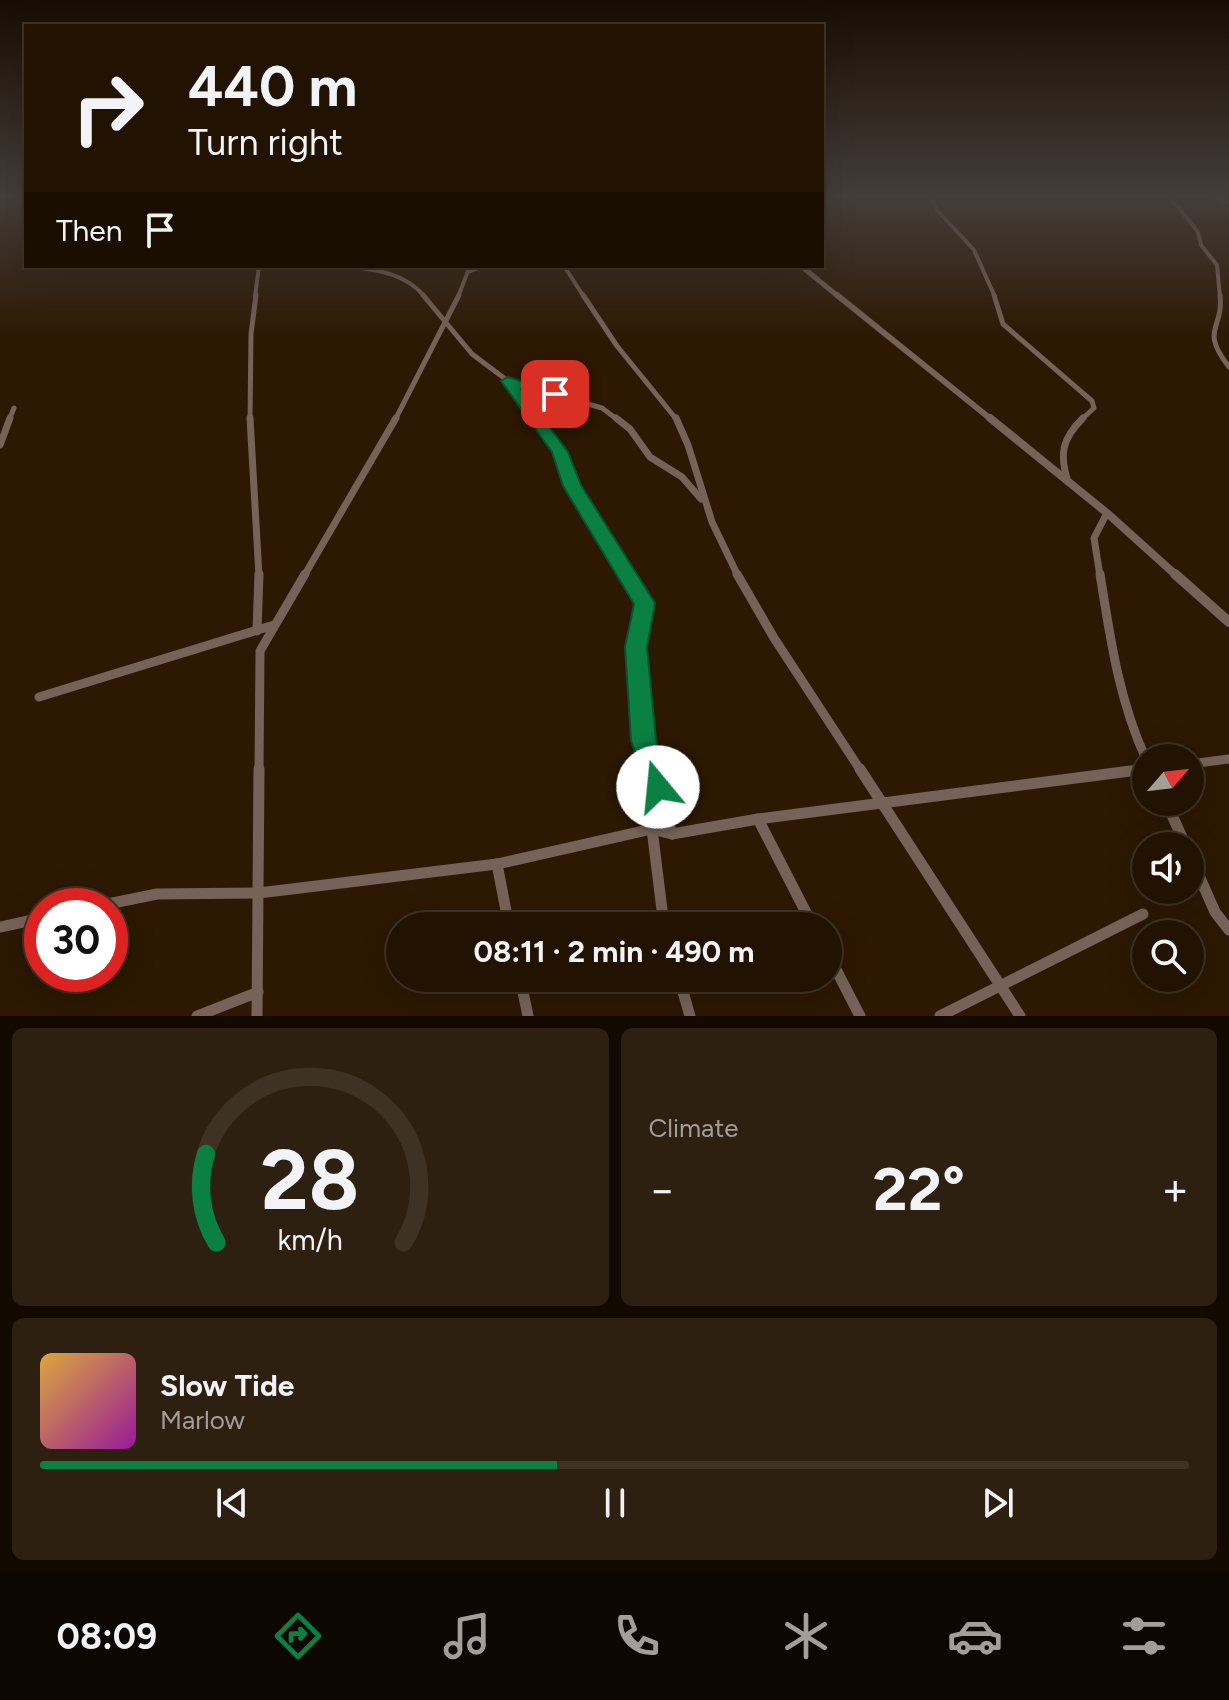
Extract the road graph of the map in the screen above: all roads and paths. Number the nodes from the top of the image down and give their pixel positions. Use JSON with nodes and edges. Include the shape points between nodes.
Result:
{"nodes":[{"id":1,"x":970,"y":245,"type":"edge"},
{"id":2,"x":1201,"y":245,"type":"edge"},
{"id":3,"x":259,"y":268,"type":"edge"},
{"id":4,"x":362,"y":268,"type":"edge"},
{"id":5,"x":566,"y":268,"type":"edge"},
{"id":6,"x":803,"y":268,"type":"edge"},
{"id":7,"x":469,"y":269,"type":"edge"},
{"id":8,"x":445,"y":318,"type":"junction"},
{"id":9,"x":1229,"y":367,"type":"edge"},
{"id":10,"x":508,"y":381,"type":"junction"},
{"id":11,"x":14,"y":408,"type":"dead end"},
{"id":12,"x":0,"y":445,"type":"edge"},
{"id":13,"x":1068,"y":483,"type":"junction"},
{"id":14,"x":704,"y":501,"type":"junction"},
{"id":15,"x":1107,"y":513,"type":"junction"},
{"id":16,"x":1229,"y":622,"type":"edge"},
{"id":17,"x":274,"y":625,"type":"junction"},
{"id":18,"x":257,"y":631,"type":"junction"},
{"id":19,"x":39,"y":697,"type":"dead end"},
{"id":20,"x":1139,"y":744,"type":"edge"},
{"id":21,"x":1229,"y":759,"type":"edge"},
{"id":22,"x":1204,"y":762,"type":"edge"},
{"id":23,"x":1132,"y":771,"type":"edge"},
{"id":24,"x":883,"y":803,"type":"junction"},
{"id":25,"x":758,"y":819,"type":"junction"},
{"id":26,"x":652,"y":829,"type":"junction"},
{"id":27,"x":672,"y":834,"type":"junction"},
{"id":28,"x":497,"y":864,"type":"junction"},
{"id":29,"x":1204,"y":887,"type":"edge"},
{"id":30,"x":259,"y":893,"type":"junction"},
{"id":31,"x":128,"y":900,"type":"edge"},
{"id":32,"x":506,"y":912,"type":"edge"},
{"id":33,"x":662,"y":912,"type":"edge"},
{"id":34,"x":806,"y":912,"type":"edge"},
{"id":35,"x":1143,"y":914,"type":"dead end"},
{"id":36,"x":24,"y":922,"type":"edge"},
{"id":37,"x":0,"y":927,"type":"edge"},
{"id":38,"x":1229,"y":930,"type":"edge"},
{"id":39,"x":842,"y":981,"type":"edge"},
{"id":40,"x":996,"y":985,"type":"junction"},
{"id":41,"x":258,"y":992,"type":"junction"},
{"id":42,"x":523,"y":992,"type":"edge"},
{"id":43,"x":683,"y":992,"type":"edge"},
{"id":44,"x":197,"y":1016,"type":"edge"},
{"id":45,"x":257,"y":1016,"type":"edge"},
{"id":46,"x":528,"y":1016,"type":"edge"},
{"id":47,"x":690,"y":1016,"type":"edge"},
{"id":48,"x":860,"y":1016,"type":"edge"},
{"id":49,"x":940,"y":1016,"type":"edge"},
{"id":50,"x":1020,"y":1016,"type":"edge"}],
"edges":[{"from":1,"to":13,"type":"street","via":[[989,278],[1003,324],[1092,401],[1094,408],[1063,441],[1059,458]]},
{"from":2,"to":9,"type":"street","via":[[1217,265],[1222,312],[1212,328]]},
{"from":3,"to":18,"type":"street","via":[[251,334],[250,456],[259,566]]},
{"from":4,"to":8,"type":"street","via":[[384,271],[416,286]]},
{"from":5,"to":14,"type":"street","via":[[580,282],[616,345],[681,428]]},
{"from":6,"to":13,"type":"street"},
{"from":7,"to":8,"type":"street"},
{"from":8,"to":10,"type":"street","via":[[472,354]]},
{"from":8,"to":17,"type":"street","via":[[402,408]]},
{"from":10,"to":14,"type":"street","via":[[602,408]]},
{"from":10,"to":27,"type":"street","via":[[560,452],[572,486],[644,603],[636,647],[643,740]]},
{"from":11,"to":12,"type":"street"},
{"from":13,"to":15,"type":"street"},
{"from":14,"to":24,"type":"street","via":[[717,534],[823,716]]},
{"from":15,"to":16,"type":"street"},
{"from":15,"to":20,"type":"street","via":[[1094,538],[1112,649]]},
{"from":17,"to":18,"type":"street"},
{"from":17,"to":30,"type":"street","via":[[260,651]]},
{"from":18,"to":19,"type":"street"},
{"from":21,"to":22,"type":"street"},
{"from":23,"to":24,"type":"street"},
{"from":24,"to":25,"type":"street"},
{"from":24,"to":40,"type":"street"},
{"from":25,"to":27,"type":"street"},
{"from":25,"to":34,"type":"street"},
{"from":26,"to":27,"type":"street"},
{"from":26,"to":28,"type":"street"},
{"from":26,"to":33,"type":"street"},
{"from":28,"to":30,"type":"street"},
{"from":28,"to":32,"type":"street"},
{"from":29,"to":38,"type":"street"},
{"from":30,"to":31,"type":"street","via":[[157,894]]},
{"from":30,"to":41,"type":"street"},
{"from":35,"to":40,"type":"street"},
{"from":36,"to":37,"type":"street"},
{"from":39,"to":48,"type":"street"},
{"from":40,"to":49,"type":"street"},
{"from":40,"to":50,"type":"street"},
{"from":41,"to":44,"type":"street"},
{"from":41,"to":45,"type":"street"},
{"from":42,"to":46,"type":"street"},
{"from":43,"to":47,"type":"street"}]}
